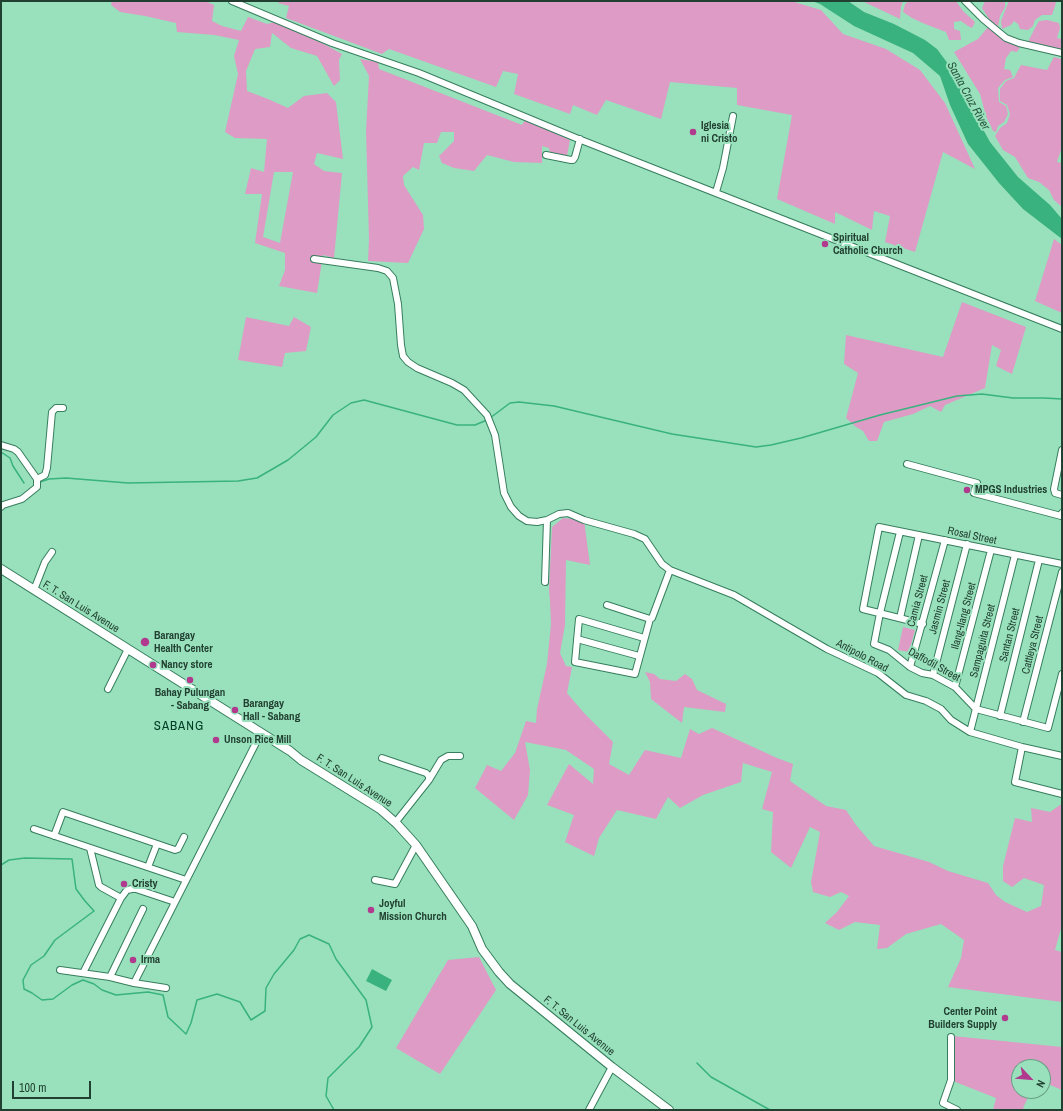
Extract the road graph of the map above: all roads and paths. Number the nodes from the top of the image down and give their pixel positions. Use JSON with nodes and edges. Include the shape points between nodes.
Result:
{"nodes":[{"id":1,"x":232,"y":1,"type":"edge"},
{"id":2,"x":965,"y":1,"type":"edge"},
{"id":3,"x":1062,"y":53,"type":"edge"},
{"id":4,"x":733,"y":116,"type":"dead end"},
{"id":5,"x":580,"y":139,"type":"junction"},
{"id":6,"x":546,"y":155,"type":"dead end"},
{"id":7,"x":716,"y":192,"type":"junction"},
{"id":8,"x":314,"y":259,"type":"dead end"},
{"id":9,"x":1062,"y":329,"type":"edge"},
{"id":10,"x":63,"y":408,"type":"dead end"},
{"id":11,"x":1,"y":445,"type":"edge"},
{"id":12,"x":1062,"y":450,"type":"edge"},
{"id":13,"x":907,"y":464,"type":"dead end"},
{"id":14,"x":37,"y":479,"type":"junction"},
{"id":15,"x":1062,"y":495,"type":"edge"},
{"id":16,"x":1,"y":507,"type":"edge"},
{"id":17,"x":1062,"y":513,"type":"edge"},
{"id":18,"x":547,"y":520,"type":"junction"},
{"id":19,"x":900,"y":532,"type":"junction"},
{"id":20,"x":920,"y":535,"type":"junction"},
{"id":21,"x":945,"y":540,"type":"junction"},
{"id":22,"x":967,"y":544,"type":"junction"},
{"id":23,"x":991,"y":550,"type":"junction"},
{"id":24,"x":52,"y":552,"type":"dead end"},
{"id":25,"x":1015,"y":555,"type":"junction"},
{"id":26,"x":1039,"y":560,"type":"junction"},
{"id":27,"x":1062,"y":564,"type":"edge"},
{"id":28,"x":1,"y":570,"type":"edge"},
{"id":29,"x":670,"y":570,"type":"junction"},
{"id":30,"x":1062,"y":572,"type":"edge"},
{"id":31,"x":545,"y":582,"type":"dead end"},
{"id":32,"x":34,"y":590,"type":"junction"},
{"id":33,"x":607,"y":605,"type":"dead end"},
{"id":34,"x":880,"y":613,"type":"junction"},
{"id":35,"x":900,"y":618,"type":"junction"},
{"id":36,"x":650,"y":619,"type":"junction"},
{"id":37,"x":923,"y":624,"type":"junction"},
{"id":38,"x":644,"y":638,"type":"junction"},
{"id":39,"x":577,"y":639,"type":"junction"},
{"id":40,"x":128,"y":648,"type":"junction"},
{"id":41,"x":640,"y":656,"type":"junction"},
{"id":42,"x":910,"y":667,"type":"junction"},
{"id":43,"x":1062,"y":674,"type":"edge"},
{"id":44,"x":933,"y":675,"type":"junction"},
{"id":45,"x":955,"y":687,"type":"junction"},
{"id":46,"x":108,"y":689,"type":"dead end"},
{"id":47,"x":976,"y":710,"type":"junction"},
{"id":48,"x":1000,"y":716,"type":"junction"},
{"id":49,"x":1023,"y":722,"type":"junction"},
{"id":50,"x":970,"y":732,"type":"junction"},
{"id":51,"x":261,"y":733,"type":"junction"},
{"id":52,"x":1022,"y":747,"type":"junction"},
{"id":53,"x":460,"y":756,"type":"dead end"},
{"id":54,"x":1062,"y":756,"type":"edge"},
{"id":55,"x":382,"y":758,"type":"dead end"},
{"id":56,"x":429,"y":780,"type":"junction"},
{"id":57,"x":1062,"y":794,"type":"edge"},
{"id":58,"x":395,"y":823,"type":"junction"},
{"id":59,"x":34,"y":829,"type":"dead end"},
{"id":60,"x":54,"y":836,"type":"junction"},
{"id":61,"x":184,"y":837,"type":"dead end"},
{"id":62,"x":157,"y":844,"type":"junction"},
{"id":63,"x":416,"y":845,"type":"junction"},
{"id":64,"x":90,"y":848,"type":"junction"},
{"id":65,"x":148,"y":867,"type":"junction"},
{"id":66,"x":186,"y":880,"type":"junction"},
{"id":67,"x":375,"y":880,"type":"dead end"},
{"id":68,"x":121,"y":898,"type":"junction"},
{"id":69,"x":175,"y":902,"type":"junction"},
{"id":70,"x":143,"y":909,"type":"dead end"},
{"id":71,"x":60,"y":970,"type":"dead end"},
{"id":72,"x":84,"y":973,"type":"junction"},
{"id":73,"x":110,"y":977,"type":"junction"},
{"id":74,"x":134,"y":983,"type":"junction"},
{"id":75,"x":166,"y":988,"type":"dead end"},
{"id":76,"x":951,"y":1038,"type":"dead end"},
{"id":77,"x":612,"y":1067,"type":"junction"},
{"id":78,"x":943,"y":1103,"type":"junction"},
{"id":79,"x":589,"y":1110,"type":"edge"},
{"id":80,"x":669,"y":1110,"type":"edge"},
{"id":81,"x":940,"y":1110,"type":"edge"},
{"id":82,"x":956,"y":1110,"type":"edge"}],
"edges":[{"from":1,"to":5,"type":"street","via":[[332,43],[419,73]]},
{"from":2,"to":3,"type":"street","via":[[1006,38]]},
{"from":4,"to":7,"type":"street"},
{"from":5,"to":6,"type":"street","via":[[574,160]]},
{"from":5,"to":7,"type":"street"},
{"from":7,"to":9,"type":"street"},
{"from":8,"to":18,"type":"street","via":[[387,271],[393,278],[398,304],[403,356],[417,368],[464,390],[487,415],[495,435],[504,493],[511,507],[527,521]]},
{"from":10,"to":14,"type":"street","via":[[56,408],[52,412],[46,473]]},
{"from":11,"to":14,"type":"street","via":[[18,452]]},
{"from":12,"to":15,"type":"street","via":[[1054,489],[1055,493]]},
{"from":13,"to":17,"type":"street","via":[[977,484],[974,493],[1061,516]]},
{"from":14,"to":16,"type":"street","via":[[37,487],[22,499]]},
{"from":18,"to":29,"type":"street","via":[[558,514],[568,513],[634,534],[645,539],[662,564]]},
{"from":18,"to":31,"type":"street"},
{"from":19,"to":20,"type":"street","name":"Rosal Street"},
{"from":19,"to":34,"type":"street"},
{"from":19,"to":34,"type":"street","name":"Rosal Street","via":[[879,527],[863,609]]},
{"from":20,"to":21,"type":"street","name":"Rosal Street"},
{"from":20,"to":35,"type":"street"},
{"from":21,"to":22,"type":"street","name":"Rosal Street"},
{"from":21,"to":37,"type":"street","name":"Camia Street"},
{"from":22,"to":23,"type":"street","name":"Rosal Street"},
{"from":22,"to":44,"type":"street","name":"Jasmin Street"},
{"from":23,"to":25,"type":"street","name":"Rosal Street"},
{"from":23,"to":45,"type":"street","name":"Ilang-Ilang Street"},
{"from":24,"to":32,"type":"street","via":[[45,562]]},
{"from":25,"to":26,"type":"street","name":"Rosal Street"},
{"from":25,"to":47,"type":"street","name":"Sampaguita Street"},
{"from":26,"to":27,"type":"street","name":"Rosal Street"},
{"from":26,"to":48,"type":"street","name":"Santan Street"},
{"from":28,"to":32,"type":"main road","name":"F. T. San Luis Avenue"},
{"from":29,"to":36,"type":"street"},
{"from":29,"to":50,"type":"street","name":"Antipolo Road","via":[[734,595],[827,649],[878,673],[906,695],[941,708],[950,720]]},
{"from":30,"to":49,"type":"street","name":"Cattleya Street"},
{"from":32,"to":40,"type":"main road","name":"F. T. San Luis Avenue"},
{"from":33,"to":36,"type":"street"},
{"from":34,"to":35,"type":"street"},
{"from":34,"to":42,"type":"street","name":"Daffodil Street","via":[[874,644],[889,650]]},
{"from":35,"to":37,"type":"street"},
{"from":36,"to":38,"type":"street"},
{"from":37,"to":42,"type":"street","name":"Camia Street"},
{"from":38,"to":39,"type":"street","via":[[579,619]]},
{"from":38,"to":41,"type":"street"},
{"from":39,"to":41,"type":"street"},
{"from":39,"to":41,"type":"street","via":[[575,662],[635,674]]},
{"from":40,"to":46,"type":"street"},
{"from":40,"to":51,"type":"main road","name":"F. T. San Luis Avenue"},
{"from":42,"to":44,"type":"street","name":"Daffodil Street"},
{"from":43,"to":49,"type":"street","via":[[1048,728]]},
{"from":44,"to":45,"type":"street","name":"Daffodil Street"},
{"from":45,"to":47,"type":"street","name":"Daffodil Street"},
{"from":47,"to":48,"type":"street"},
{"from":47,"to":50,"type":"street","name":"Sampaguita Street"},
{"from":48,"to":49,"type":"street"},
{"from":50,"to":52,"type":"street","name":"Antipolo Road"},
{"from":51,"to":58,"type":"main road","name":"F. T. San Luis Avenue","via":[[380,809]]},
{"from":51,"to":66,"type":"street"},
{"from":52,"to":54,"type":"street","name":"Antipolo Road"},
{"from":52,"to":57,"type":"street","via":[[1015,782]]},
{"from":53,"to":56,"type":"street","via":[[448,756],[441,760]]},
{"from":55,"to":56,"type":"street","via":[[426,773]]},
{"from":56,"to":58,"type":"street"},
{"from":58,"to":63,"type":"main road","name":"F. T. San Luis Avenue"},
{"from":59,"to":60,"type":"street"},
{"from":60,"to":62,"type":"street","via":[[63,812]]},
{"from":60,"to":64,"type":"street"},
{"from":61,"to":62,"type":"street","via":[[175,850]]},
{"from":62,"to":65,"type":"street"},
{"from":63,"to":67,"type":"street","via":[[395,884]]},
{"from":63,"to":77,"type":"main road","name":"F. T. San Luis Avenue","via":[[472,926],[482,949],[510,984]]},
{"from":64,"to":65,"type":"street"},
{"from":64,"to":68,"type":"street","via":[[99,885]]},
{"from":65,"to":66,"type":"street"},
{"from":66,"to":69,"type":"street"},
{"from":68,"to":69,"type":"street","via":[[132,889]]},
{"from":68,"to":72,"type":"street"},
{"from":69,"to":74,"type":"street"},
{"from":70,"to":73,"type":"street"},
{"from":71,"to":72,"type":"street"},
{"from":72,"to":73,"type":"street"},
{"from":73,"to":74,"type":"street"},
{"from":74,"to":75,"type":"street"},
{"from":76,"to":78,"type":"street","via":[[951,1080]]},
{"from":77,"to":79,"type":"street"},
{"from":77,"to":80,"type":"main road","name":"F. T. San Luis Avenue"},
{"from":78,"to":81,"type":"street"},
{"from":78,"to":82,"type":"street"}]}
